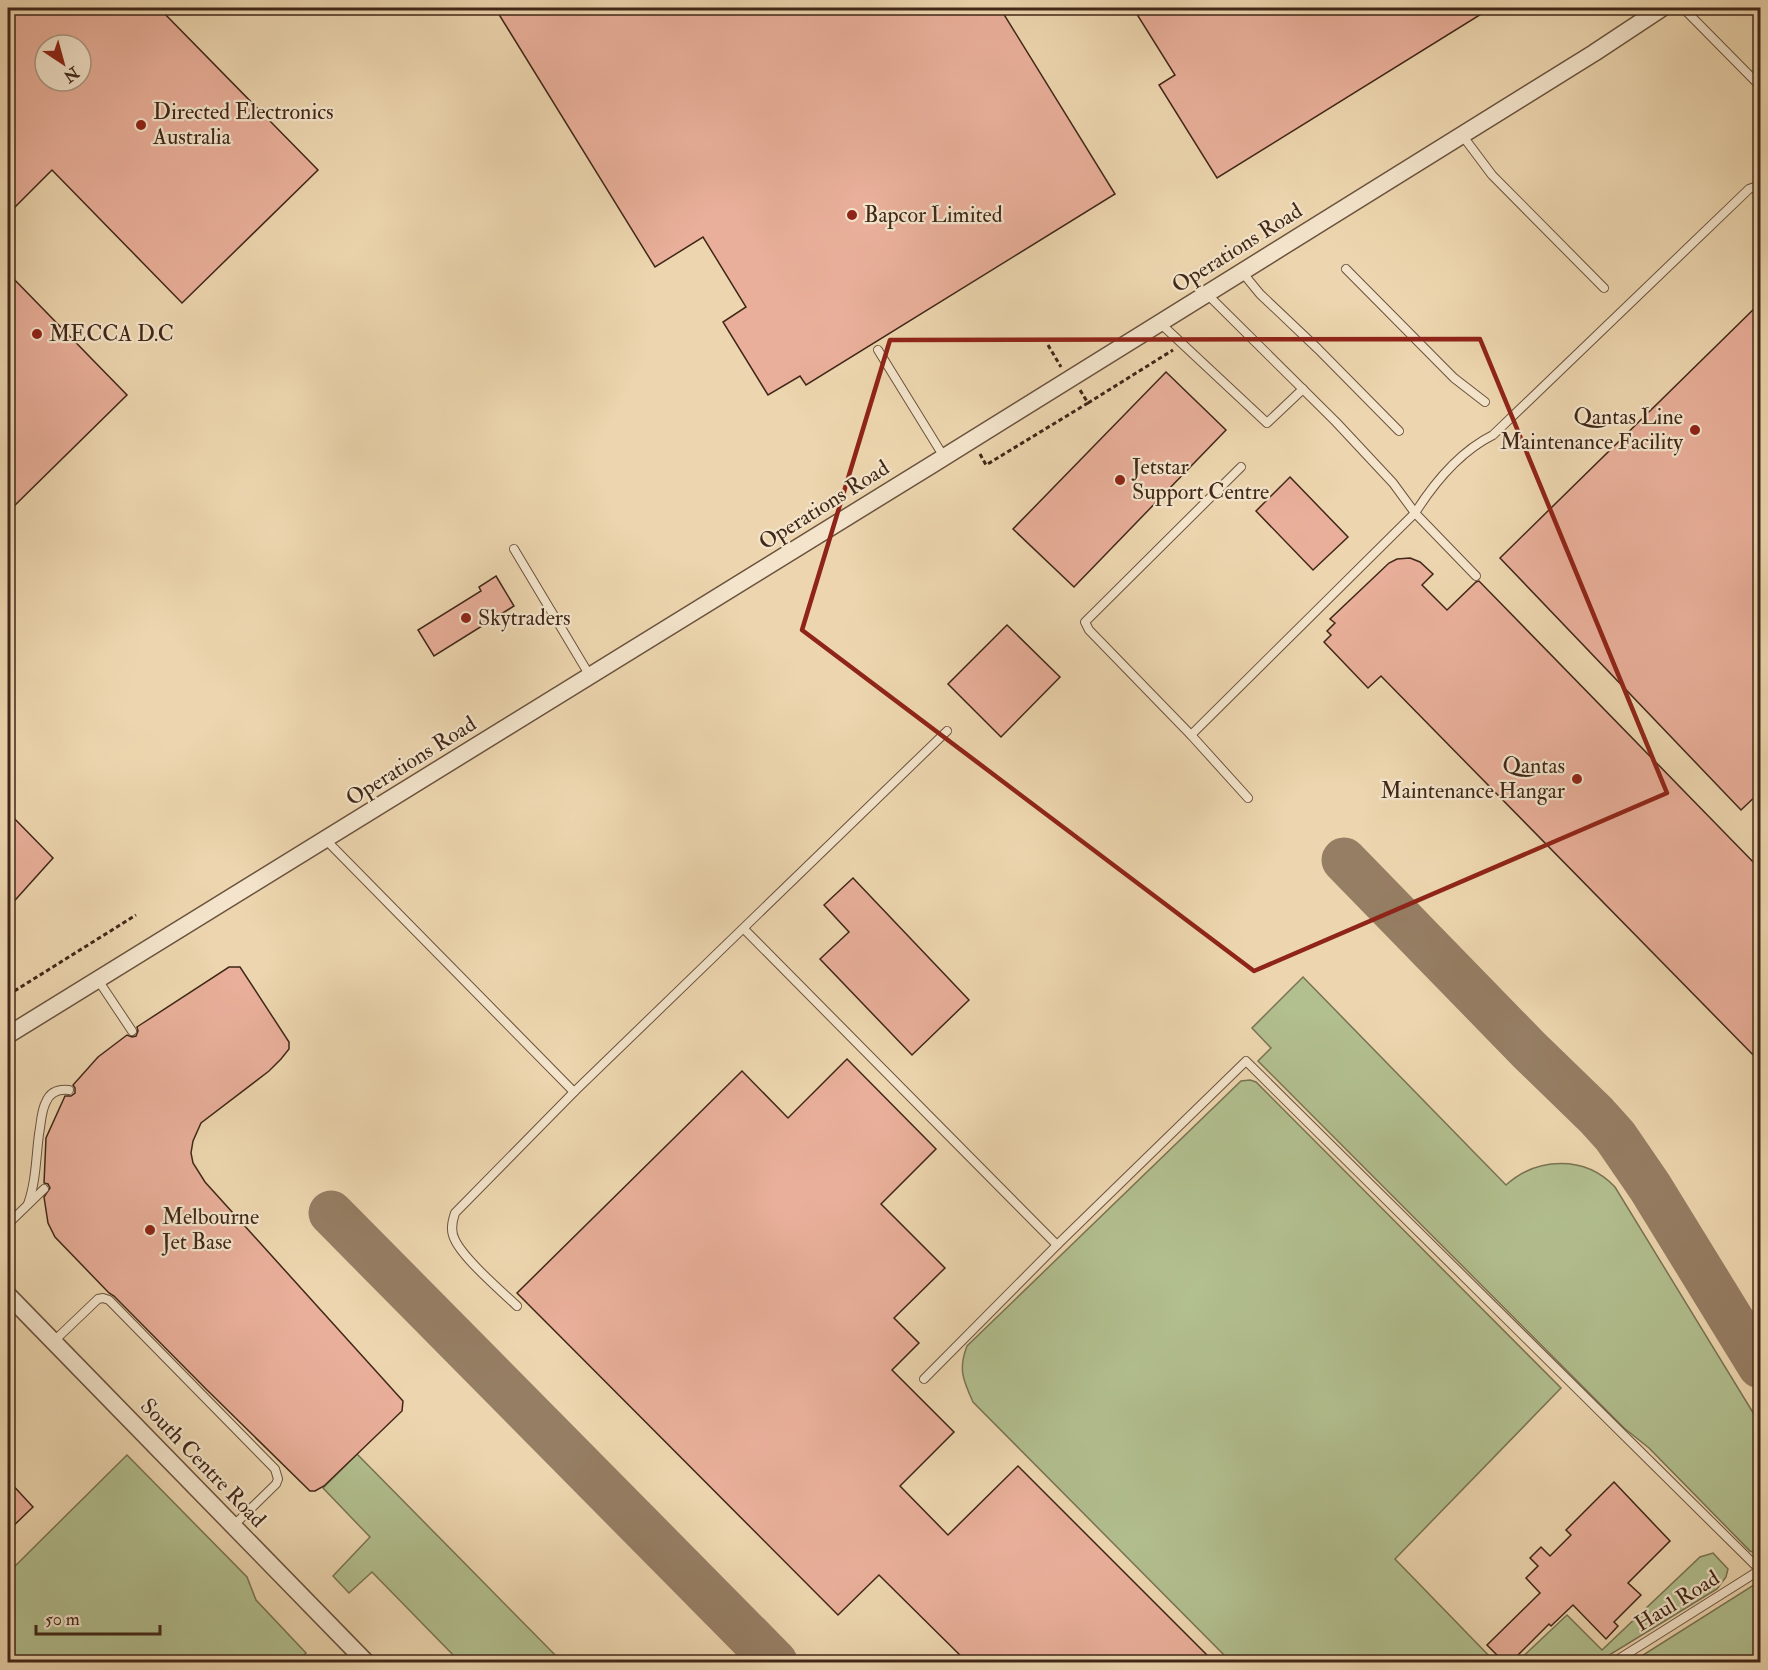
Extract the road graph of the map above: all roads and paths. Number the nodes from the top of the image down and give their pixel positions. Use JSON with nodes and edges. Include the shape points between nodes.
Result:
{"nodes":[{"id":1,"x":1662,"y":8,"type":"edge"},
{"id":2,"x":1683,"y":8,"type":"edge"},
{"id":3,"x":1761,"y":86,"type":"edge"},
{"id":4,"x":1462,"y":135,"type":"junction"},
{"id":5,"x":1761,"y":185,"type":"edge"},
{"id":6,"x":1346,"y":269,"type":"dead end"},
{"id":7,"x":1242,"y":272,"type":"junction"},
{"id":8,"x":1604,"y":288,"type":"dead end"},
{"id":9,"x":1207,"y":294,"type":"junction"},
{"id":10,"x":1160,"y":323,"type":"junction"},
{"id":11,"x":1183,"y":344,"type":"junction"},
{"id":12,"x":878,"y":350,"type":"dead end"},
{"id":13,"x":1303,"y":389,"type":"junction"},
{"id":14,"x":1485,"y":402,"type":"dead end"},
{"id":15,"x":1088,"y":403,"type":"dead end"},
{"id":16,"x":1399,"y":431,"type":"dead end"},
{"id":17,"x":944,"y":457,"type":"junction"},
{"id":18,"x":1241,"y":466,"type":"dead end"},
{"id":19,"x":1415,"y":513,"type":"junction"},
{"id":20,"x":514,"y":549,"type":"dead end"},
{"id":21,"x":1476,"y":576,"type":"dead end"},
{"id":22,"x":590,"y":676,"type":"junction"},
{"id":23,"x":947,"y":731,"type":"dead end"},
{"id":24,"x":1191,"y":735,"type":"junction"},
{"id":25,"x":1248,"y":798,"type":"dead end"},
{"id":26,"x":326,"y":840,"type":"junction"},
{"id":27,"x":136,"y":915,"type":"dead end"},
{"id":28,"x":744,"y":929,"type":"junction"},
{"id":29,"x":98,"y":980,"type":"junction"},
{"id":30,"x":8,"y":995,"type":"edge"},
{"id":31,"x":132,"y":1031,"type":"dead end"},
{"id":32,"x":8,"y":1035,"type":"edge"},
{"id":33,"x":69,"y":1090,"type":"dead end"},
{"id":34,"x":574,"y":1092,"type":"junction"},
{"id":35,"x":44,"y":1189,"type":"dead end"},
{"id":36,"x":28,"y":1204,"type":"junction"},
{"id":37,"x":8,"y":1224,"type":"edge"},
{"id":38,"x":1057,"y":1245,"type":"junction"},
{"id":39,"x":8,"y":1295,"type":"edge"},
{"id":40,"x":517,"y":1306,"type":"dead end"},
{"id":41,"x":53,"y":1342,"type":"junction"},
{"id":42,"x":924,"y":1379,"type":"dead end"},
{"id":43,"x":233,"y":1526,"type":"junction"},
{"id":44,"x":1761,"y":1570,"type":"edge"},
{"id":45,"x":366,"y":1662,"type":"edge"},
{"id":46,"x":1614,"y":1662,"type":"edge"}],
"edges":[{"from":1,"to":4,"type":"street","name":"Operations Road"},
{"from":2,"to":3,"type":"lane"},
{"from":4,"to":7,"type":"street","name":"Operations Road"},
{"from":4,"to":8,"type":"lane","via":[[1491,176]]},
{"from":5,"to":19,"type":"lane","via":[[1749,189],[1494,435],[1477,443],[1430,488]]},
{"from":6,"to":14,"type":"lane","via":[[1454,378]]},
{"from":7,"to":9,"type":"street","name":"Operations Road"},
{"from":7,"to":16,"type":"lane"},
{"from":9,"to":10,"type":"street","name":"Operations Road"},
{"from":9,"to":13,"type":"lane"},
{"from":10,"to":11,"type":"lane"},
{"from":10,"to":17,"type":"street","name":"Operations Road"},
{"from":11,"to":13,"type":"lane","via":[[1267,423]]},
{"from":11,"to":15,"type":"path"},
{"from":12,"to":17,"type":"lane"},
{"from":13,"to":19,"type":"lane","via":[[1393,483]]},
{"from":17,"to":22,"type":"street","name":"Operations Road"},
{"from":18,"to":24,"type":"lane","via":[[1084,622]]},
{"from":19,"to":21,"type":"lane"},
{"from":19,"to":24,"type":"lane"},
{"from":20,"to":22,"type":"lane"},
{"from":22,"to":26,"type":"street","name":"Operations Road"},
{"from":23,"to":28,"type":"lane"},
{"from":24,"to":25,"type":"lane"},
{"from":26,"to":29,"type":"street","name":"Operations Road"},
{"from":26,"to":34,"type":"lane"},
{"from":27,"to":30,"type":"path"},
{"from":28,"to":34,"type":"lane"},
{"from":28,"to":38,"type":"lane"},
{"from":29,"to":31,"type":"lane"},
{"from":29,"to":32,"type":"street","name":"Operations Road"},
{"from":33,"to":36,"type":"lane","via":[[60,1089],[46,1101]]},
{"from":34,"to":40,"type":"lane","via":[[463,1204],[451,1224],[454,1239],[463,1251]]},
{"from":35,"to":36,"type":"lane"},
{"from":36,"to":37,"type":"lane"},
{"from":38,"to":42,"type":"lane"},
{"from":38,"to":44,"type":"lane","via":[[1246,1061]]},
{"from":39,"to":41,"type":"street","name":"South Centre Road"},
{"from":41,"to":43,"type":"street","name":"South Centre Road"},
{"from":41,"to":43,"type":"lane","via":[[98,1299],[109,1300],[275,1468],[276,1484]]},
{"from":43,"to":45,"type":"street","name":"South Centre Road"},
{"from":44,"to":46,"type":"lane","name":"Haul Road"}]}
